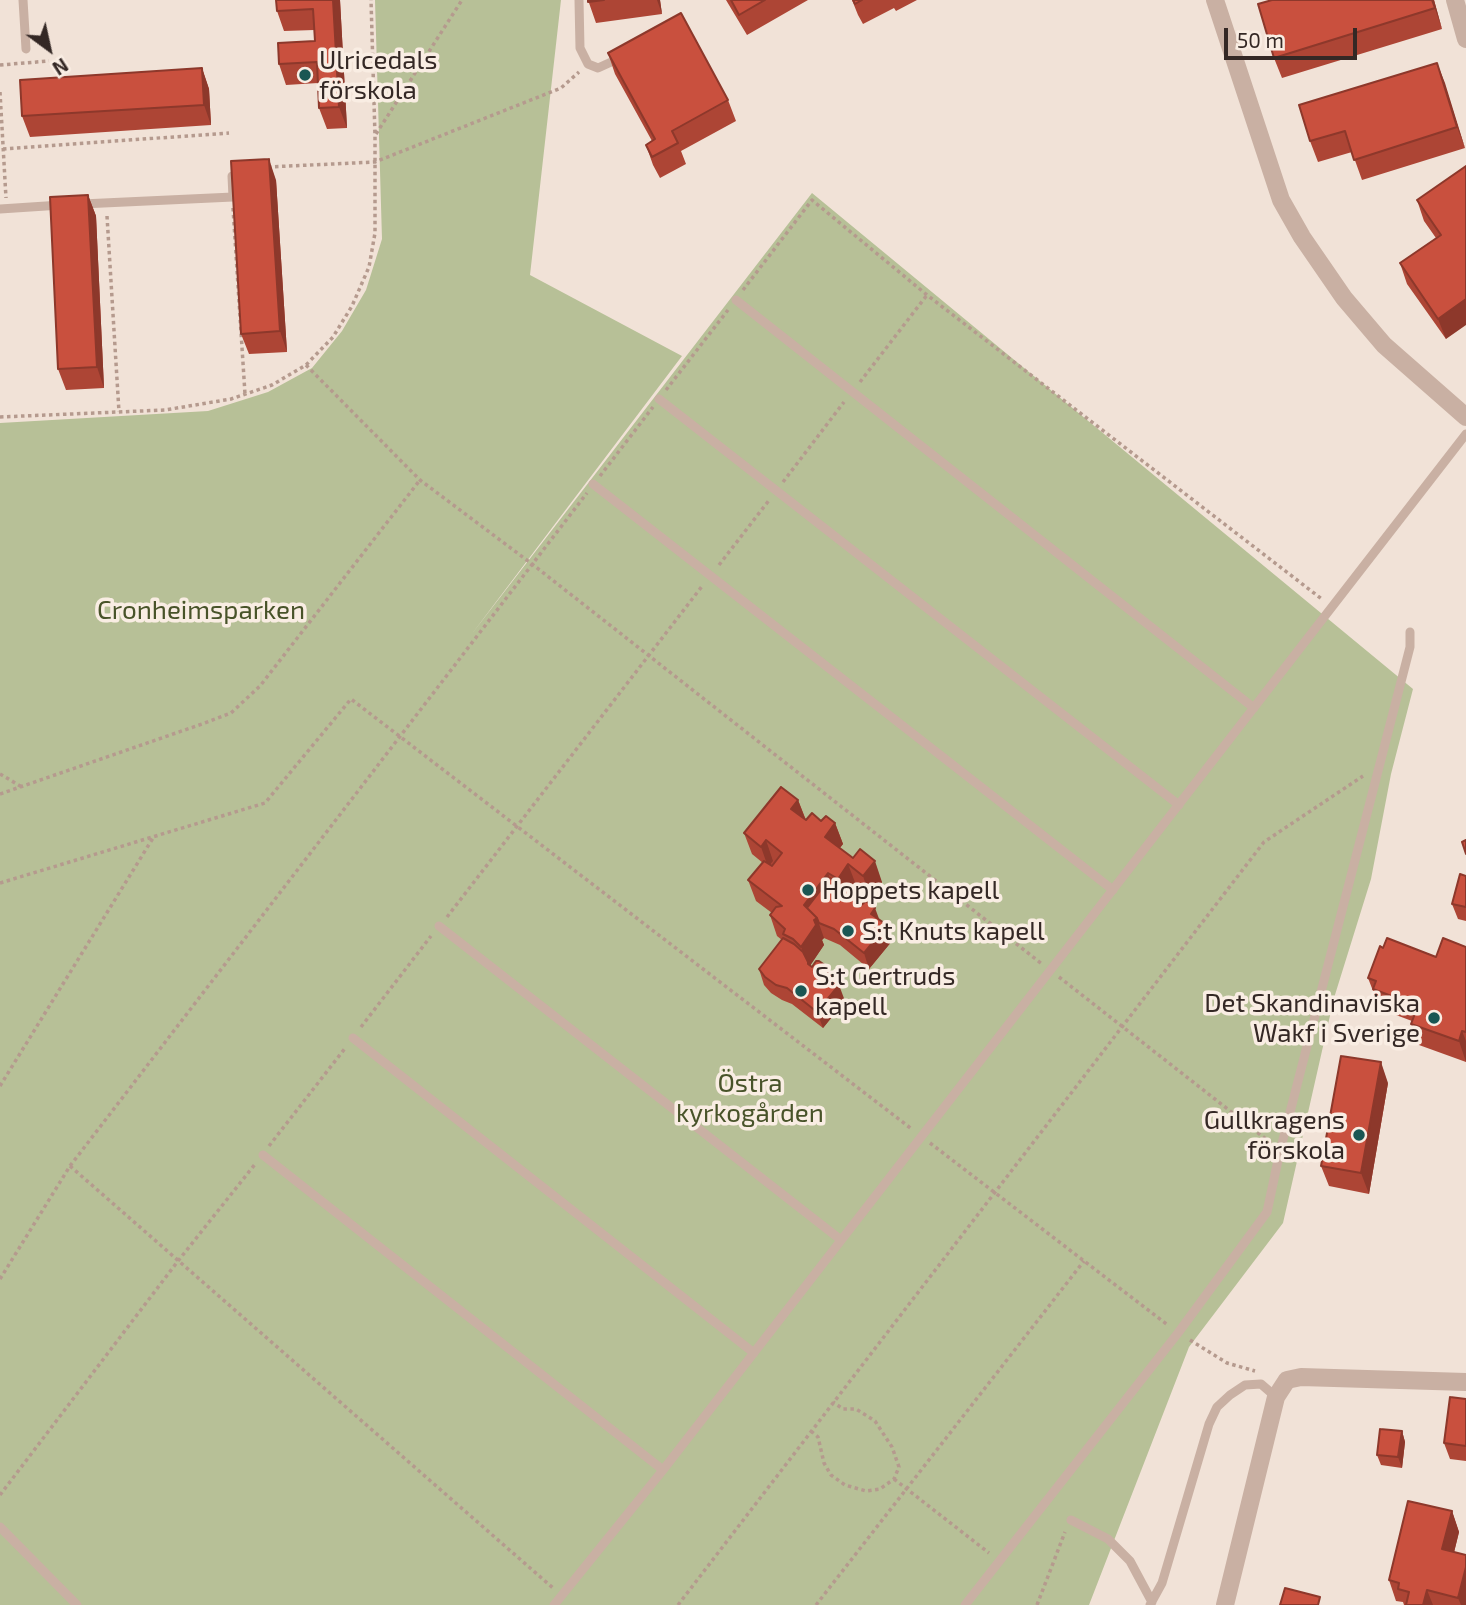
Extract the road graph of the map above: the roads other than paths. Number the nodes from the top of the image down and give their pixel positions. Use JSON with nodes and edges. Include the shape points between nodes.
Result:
{"nodes":[{"id":1,"x":23,"y":0,"type":"edge"},
{"id":2,"x":579,"y":0,"type":"edge"},
{"id":3,"x":1215,"y":0,"type":"edge"},
{"id":4,"x":1455,"y":0,"type":"edge"},
{"id":5,"x":1466,"y":39,"type":"edge"},
{"id":6,"x":26,"y":49,"type":"dead end"},
{"id":7,"x":634,"y":52,"type":"edge"},
{"id":8,"x":231,"y":164,"type":"edge"},
{"id":9,"x":3,"y":209,"type":"edge"},
{"id":10,"x":736,"y":300,"type":"road end"},
{"id":11,"x":659,"y":399,"type":"road end"},
{"id":12,"x":1466,"y":417,"type":"edge"},
{"id":13,"x":1466,"y":434,"type":"edge"},
{"id":14,"x":593,"y":485,"type":"road end"},
{"id":15,"x":1410,"y":632,"type":"dead end"},
{"id":16,"x":1254,"y":708,"type":"junction"},
{"id":17,"x":1179,"y":805,"type":"junction"},
{"id":18,"x":1113,"y":890,"type":"junction"},
{"id":19,"x":439,"y":926,"type":"dead end"},
{"id":20,"x":353,"y":1038,"type":"dead end"},
{"id":21,"x":263,"y":1155,"type":"dead end"},
{"id":22,"x":841,"y":1240,"type":"junction"},
{"id":23,"x":754,"y":1353,"type":"junction"},
{"id":24,"x":1466,"y":1381,"type":"edge"},
{"id":25,"x":1276,"y":1396,"type":"junction"},
{"id":26,"x":663,"y":1470,"type":"junction"},
{"id":27,"x":1070,"y":1520,"type":"dead end"},
{"id":28,"x":0,"y":1527,"type":"edge"},
{"id":29,"x":1151,"y":1603,"type":"edge"},
{"id":30,"x":77,"y":1605,"type":"edge"},
{"id":31,"x":554,"y":1605,"type":"edge"},
{"id":32,"x":965,"y":1605,"type":"edge"},
{"id":33,"x":1225,"y":1605,"type":"edge"}],
"edges":[{"from":1,"to":6,"type":"lane"},
{"from":2,"to":7,"type":"lane","via":[[580,48],[588,64],[598,68]]},
{"from":3,"to":12,"type":"street","via":[[1281,200],[1302,237],[1384,345]]},
{"from":4,"to":5,"type":"street"},
{"from":8,"to":9,"type":"lane","via":[[233,197]]},
{"from":10,"to":16,"type":"lane"},
{"from":11,"to":17,"type":"lane"},
{"from":13,"to":16,"type":"lane"},
{"from":14,"to":18,"type":"lane"},
{"from":15,"to":32,"type":"lane","via":[[1410,647],[1267,1212]]},
{"from":16,"to":17,"type":"lane"},
{"from":17,"to":18,"type":"lane"},
{"from":18,"to":22,"type":"lane"},
{"from":19,"to":22,"type":"lane"},
{"from":20,"to":23,"type":"lane"},
{"from":21,"to":26,"type":"lane"},
{"from":22,"to":23,"type":"lane"},
{"from":23,"to":26,"type":"lane"},
{"from":24,"to":25,"type":"street","via":[[1301,1377],[1287,1380]]},
{"from":25,"to":29,"type":"lane","via":[[1261,1384],[1245,1385],[1217,1407],[1163,1583]]},
{"from":25,"to":33,"type":"street"},
{"from":26,"to":31,"type":"lane"},
{"from":27,"to":29,"type":"lane","via":[[1108,1539],[1130,1561]]},
{"from":28,"to":30,"type":"lane"}]}
